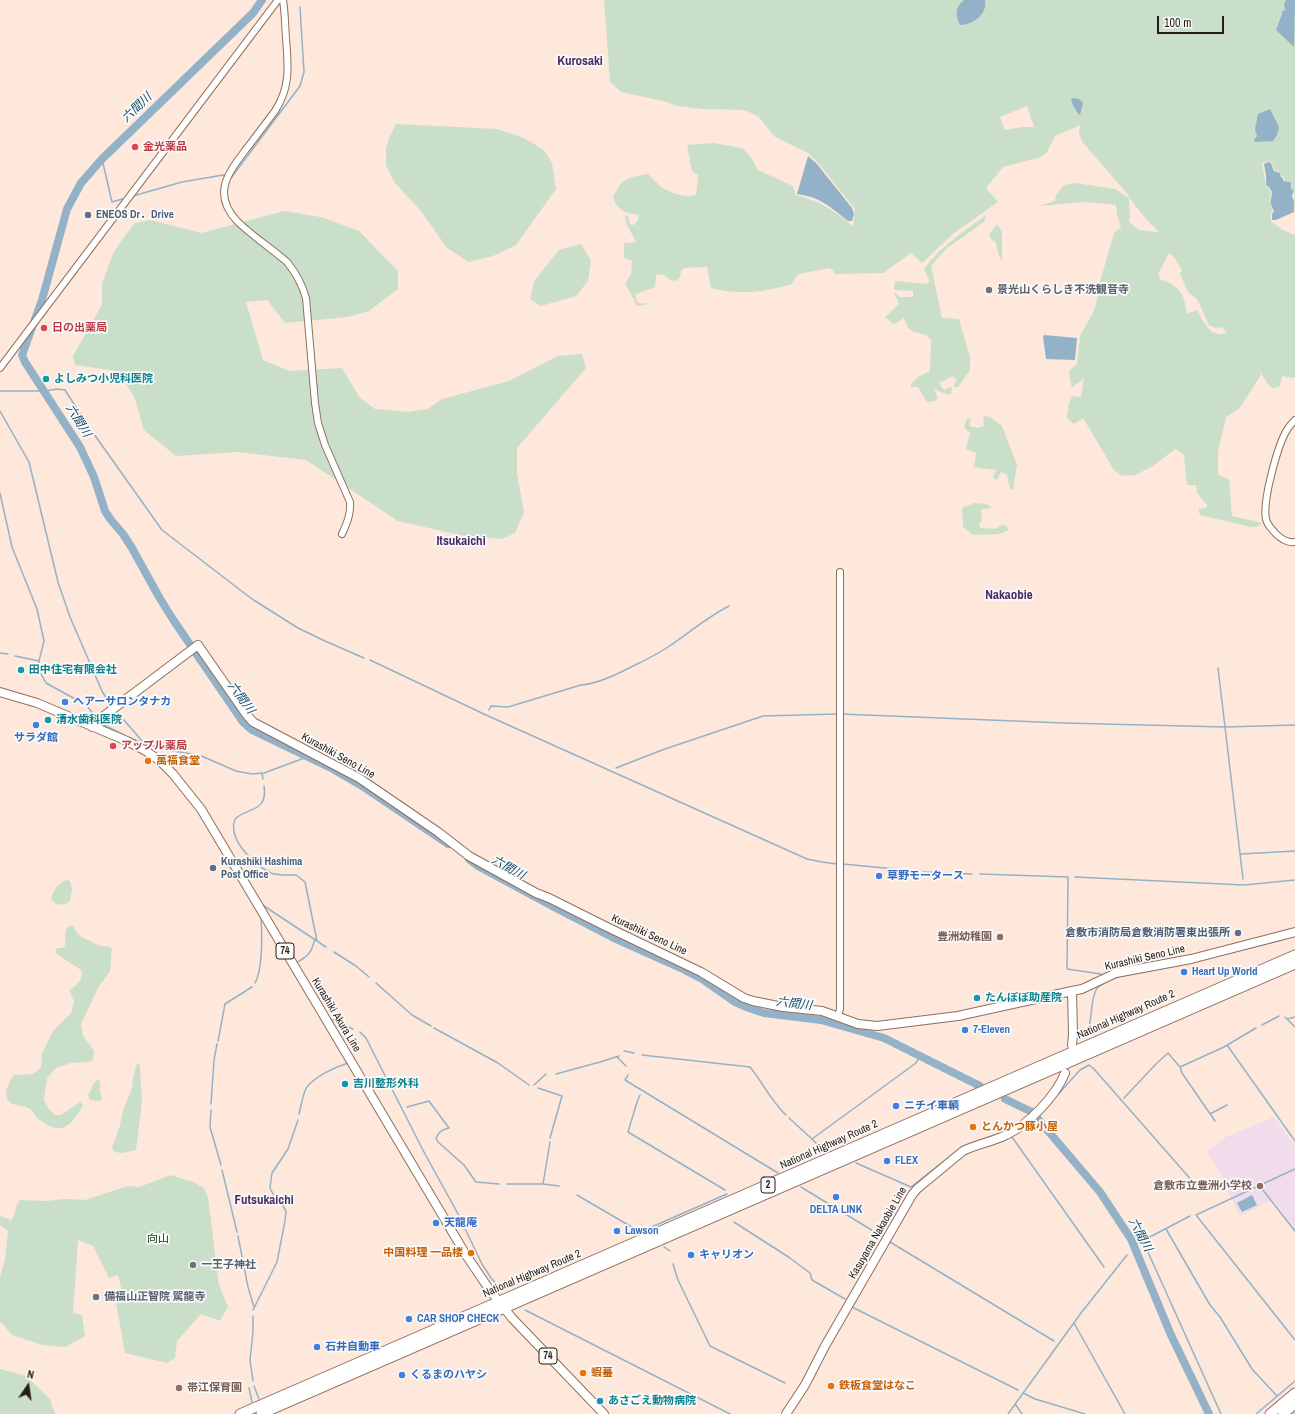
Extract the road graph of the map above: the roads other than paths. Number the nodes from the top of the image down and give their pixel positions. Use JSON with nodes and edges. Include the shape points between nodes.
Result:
{"nodes":[{"id":1,"x":278,"y":0,"type":"edge"},
{"id":2,"x":283,"y":0,"type":"edge"},
{"id":3,"x":0,"y":368,"type":"edge"},
{"id":4,"x":1295,"y":420,"type":"edge"},
{"id":5,"x":342,"y":534,"type":"dead end"},
{"id":6,"x":1295,"y":542,"type":"edge"},
{"id":7,"x":840,"y":572,"type":"dead end"},
{"id":8,"x":0,"y":692,"type":"edge"},
{"id":9,"x":97,"y":722,"type":"junction"},
{"id":10,"x":1295,"y":932,"type":"edge"},
{"id":11,"x":1295,"y":955,"type":"edge"},
{"id":12,"x":1295,"y":964,"type":"edge"},
{"id":13,"x":1072,"y":991,"type":"junction"},
{"id":14,"x":838,"y":1016,"type":"junction"},
{"id":15,"x":1072,"y":1045,"type":"dead end"},
{"id":16,"x":1065,"y":1073,"type":"dead end"},
{"id":17,"x":502,"y":1305,"type":"junction"},
{"id":18,"x":1295,"y":1393,"type":"edge"},
{"id":19,"x":1295,"y":1404,"type":"edge"},
{"id":20,"x":240,"y":1414,"type":"edge"},
{"id":21,"x":261,"y":1414,"type":"edge"},
{"id":22,"x":604,"y":1414,"type":"edge"},
{"id":23,"x":786,"y":1414,"type":"edge"},
{"id":24,"x":1270,"y":1414,"type":"edge"},
{"id":25,"x":1283,"y":1414,"type":"edge"}],
"edges":[{"from":1,"to":3,"type":"street"},
{"from":2,"to":5,"type":"street","via":[[288,70],[285,90],[275,111],[228,174],[225,194],[233,216],[286,262],[304,289],[318,423],[350,502],[348,519]]},
{"from":4,"to":6,"type":"street","via":[[1283,439],[1265,507],[1266,519],[1274,531],[1286,542]]},
{"from":7,"to":14,"type":"street"},
{"from":8,"to":9,"type":"main road","name":"Kurashiki Akura Line","number":"74"},
{"from":9,"to":14,"type":"main road","name":"Kurashiki Seno Line","via":[[198,645],[253,722],[359,778],[482,863],[536,893],[701,972],[744,998],[767,1005],[822,1011]]},
{"from":9,"to":17,"type":"main road","name":"Kurashiki Akura Line","number":"74","via":[[160,762],[174,774],[202,809],[466,1255]]},
{"from":10,"to":13,"type":"main road","name":"Kurashiki Seno Line","via":[[1191,958],[1116,973]]},
{"from":11,"to":17,"type":"highway","name":"National Highway Route 2","number":"2"},
{"from":12,"to":17,"type":"highway","name":"National Highway Route 2","number":"2"},
{"from":13,"to":14,"type":"main road","name":"Kurashiki Seno Line","via":[[958,1016],[883,1026],[868,1026]]},
{"from":13,"to":15,"type":"main road"},
{"from":16,"to":23,"type":"main road","name":"Kasuyama Nakaobie Line","via":[[1052,1095],[1034,1115],[1008,1134],[963,1151],[917,1188]]},
{"from":17,"to":20,"type":"highway","name":"National Highway Route 2","number":"2"},
{"from":17,"to":21,"type":"highway","name":"National Highway Route 2","number":"2"},
{"from":17,"to":22,"type":"main road","name":"Kurashiki Akura Line","number":"74"},
{"from":18,"to":24,"type":"highway"},
{"from":19,"to":25,"type":"highway"}]}
